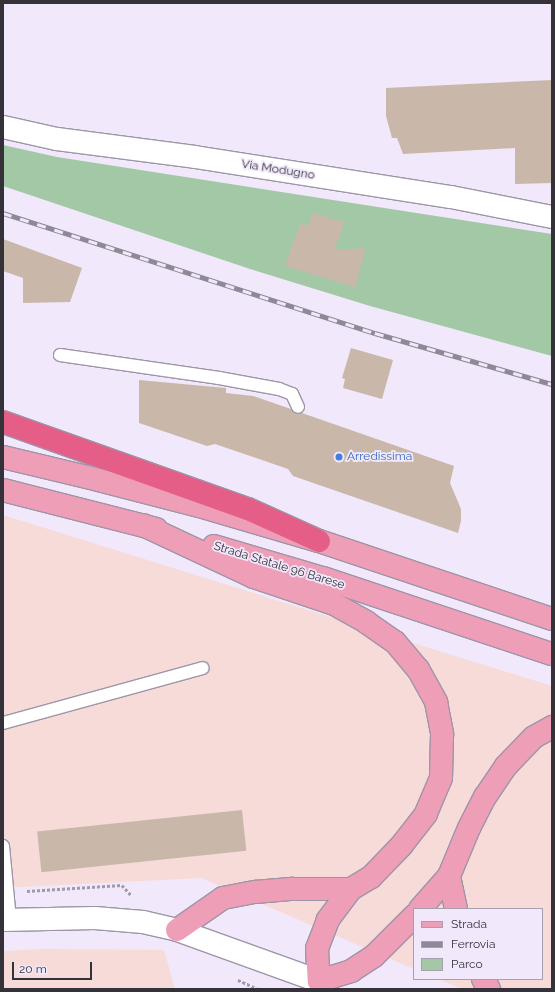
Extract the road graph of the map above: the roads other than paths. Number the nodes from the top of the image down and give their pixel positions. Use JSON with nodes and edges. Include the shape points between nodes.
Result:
{"nodes":[{"id":1,"x":3,"y":128,"type":"edge"},
{"id":2,"x":552,"y":217,"type":"edge"},
{"id":3,"x":60,"y":355,"type":"dead end"},
{"id":4,"x":298,"y":407,"type":"dead end"},
{"id":5,"x":3,"y":422,"type":"edge"},
{"id":6,"x":3,"y":457,"type":"edge"},
{"id":7,"x":3,"y":490,"type":"edge"},
{"id":8,"x":143,"y":525,"type":"junction"},
{"id":9,"x":320,"y":541,"type":"junction"},
{"id":10,"x":552,"y":619,"type":"edge"},
{"id":11,"x":552,"y":654,"type":"edge"},
{"id":12,"x":203,"y":668,"type":"dead end"},
{"id":13,"x":3,"y":723,"type":"edge"},
{"id":14,"x":552,"y":727,"type":"edge"},
{"id":15,"x":3,"y":846,"type":"edge"},
{"id":16,"x":450,"y":876,"type":"junction"},
{"id":17,"x":351,"y":889,"type":"junction"},
{"id":18,"x":421,"y":908,"type":"edge"},
{"id":19,"x":456,"y":908,"type":"edge"},
{"id":20,"x":413,"y":917,"type":"edge"},
{"id":21,"x":7,"y":920,"type":"edge"},
{"id":22,"x":177,"y":930,"type":"junction"},
{"id":23,"x":484,"y":980,"type":"edge"},
{"id":24,"x":318,"y":985,"type":"edge"},
{"id":25,"x":490,"y":989,"type":"edge"}],
"edges":[{"from":1,"to":2,"type":"street","name":"Via Modugno","via":[[57,139],[195,157],[451,197]]},
{"from":3,"to":4,"type":"lane","via":[[279,389],[292,394]]},
{"from":5,"to":9,"type":"highway","via":[[248,509]]},
{"from":6,"to":9,"type":"main road","via":[[199,506]]},
{"from":7,"to":8,"type":"main road","name":"Strada Statale 96 Barese"},
{"from":8,"to":11,"type":"main road","name":"Strada Statale 96 Barese","via":[[323,578]]},
{"from":8,"to":17,"type":"main road","via":[[254,577],[334,604],[395,642],[418,669],[436,702],[442,734],[441,778],[426,814],[402,845],[371,877]]},
{"from":9,"to":10,"type":"main road"},
{"from":12,"to":13,"type":"lane"},
{"from":14,"to":16,"type":"main road","via":[[534,737],[506,766],[485,797],[469,828]]},
{"from":15,"to":21,"type":"lane","via":[[8,892]]},
{"from":16,"to":18,"type":"main road"},
{"from":16,"to":19,"type":"main road"},
{"from":17,"to":22,"type":"main road","via":[[293,889],[223,898]]},
{"from":17,"to":24,"type":"main road","via":[[328,920],[317,948]]},
{"from":20,"to":24,"type":"main road","via":[[374,956],[350,971]]},
{"from":21,"to":22,"type":"street","via":[[95,918],[143,922]]},
{"from":22,"to":24,"type":"street"},
{"from":23,"to":25,"type":"main road"}]}
